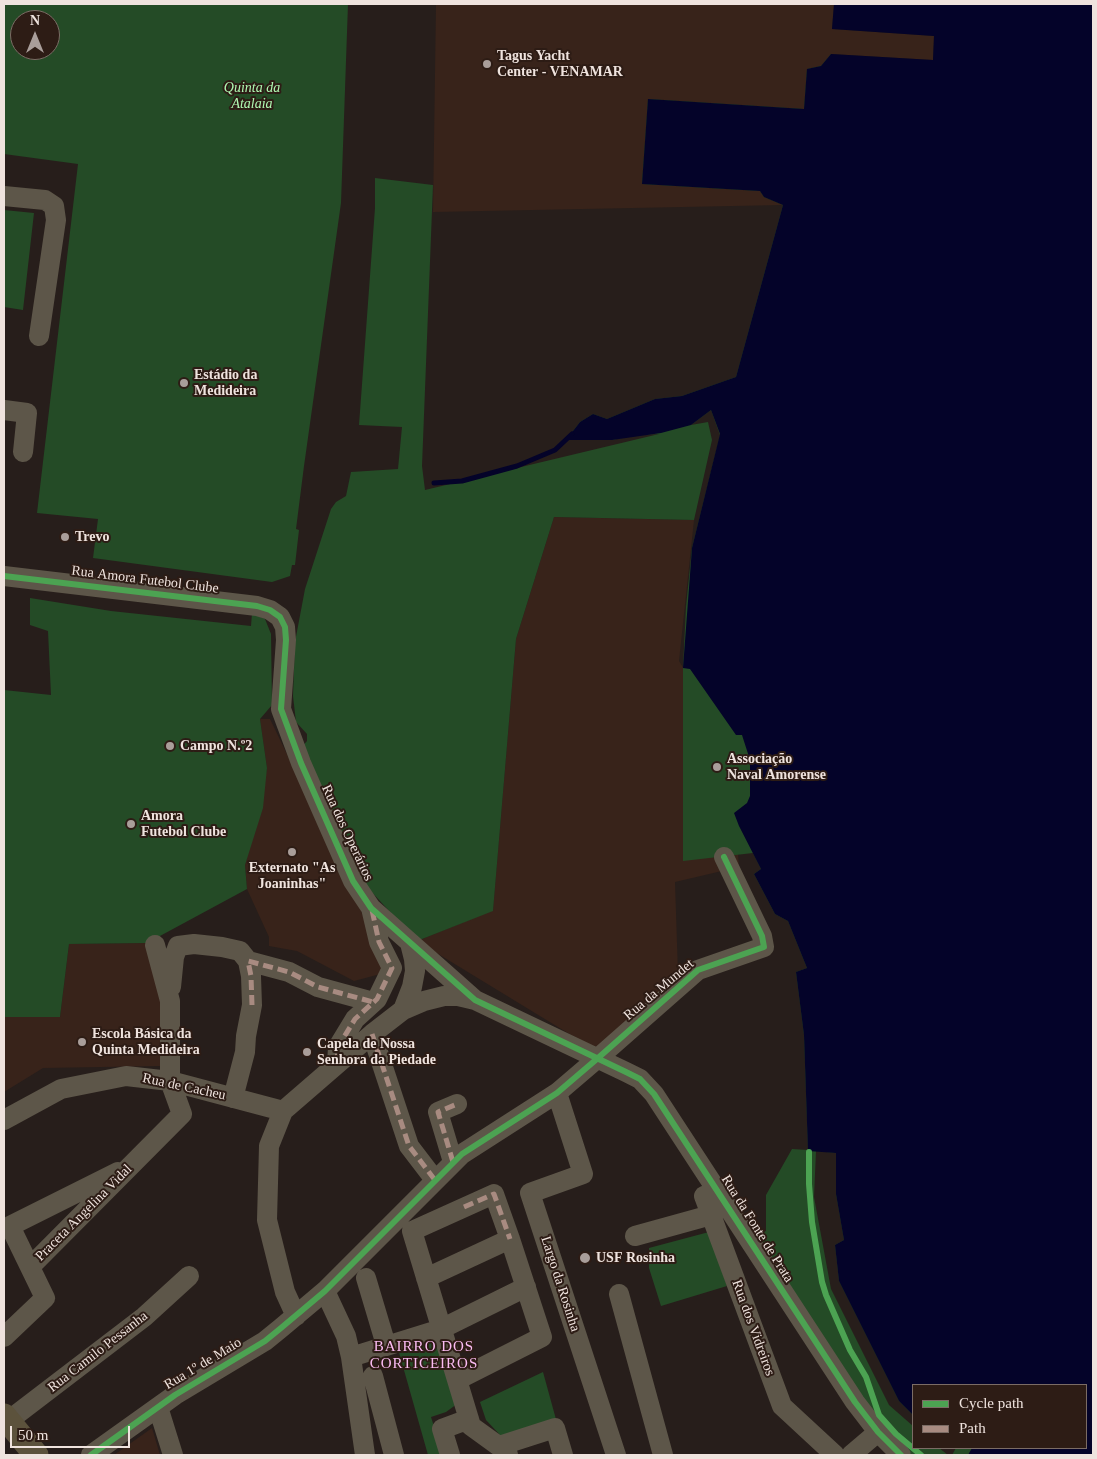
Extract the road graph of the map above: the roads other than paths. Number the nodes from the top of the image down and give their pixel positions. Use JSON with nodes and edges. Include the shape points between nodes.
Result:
{"nodes":[{"id":1,"x":4,"y":196,"type":"edge"},
{"id":2,"x":39,"y":336,"type":"dead end"},
{"id":3,"x":4,"y":410,"type":"edge"},
{"id":4,"x":23,"y":452,"type":"dead end"},
{"id":5,"x":4,"y":576,"type":"edge"},
{"id":6,"x":280,"y":617,"type":"joint"},
{"id":7,"x":724,"y":857,"type":"dead end"},
{"id":8,"x":371,"y":908,"type":"junction"},
{"id":9,"x":410,"y":943,"type":"junction"},
{"id":10,"x":155,"y":945,"type":"dead end"},
{"id":11,"x":248,"y":961,"type":"junction"},
{"id":12,"x":475,"y":1000,"type":"junction"},
{"id":13,"x":170,"y":1001,"type":"junction"},
{"id":14,"x":373,"y":1002,"type":"junction"},
{"id":15,"x":403,"y":1010,"type":"junction"},
{"id":16,"x":372,"y":1034,"type":"junction"},
{"id":17,"x":598,"y":1058,"type":"junction"},
{"id":18,"x":337,"y":1064,"type":"junction"},
{"id":19,"x":170,"y":1081,"type":"junction"},
{"id":20,"x":557,"y":1093,"type":"junction"},
{"id":21,"x":233,"y":1098,"type":"junction"},
{"id":22,"x":457,"y":1104,"type":"dead end"},
{"id":23,"x":283,"y":1110,"type":"junction"},
{"id":24,"x":4,"y":1120,"type":"edge"},
{"id":25,"x":453,"y":1162,"type":"junction"},
{"id":26,"x":135,"y":1163,"type":"junction"},
{"id":27,"x":435,"y":1180,"type":"junction"},
{"id":28,"x":718,"y":1191,"type":"junction"},
{"id":29,"x":711,"y":1215,"type":"junction"},
{"id":30,"x":635,"y":1236,"type":"dead end"},
{"id":31,"x":510,"y":1239,"type":"junction"},
{"id":32,"x":30,"y":1267,"type":"junction"},
{"id":33,"x":188,"y":1276,"type":"dead end"},
{"id":34,"x":366,"y":1278,"type":"dead end"},
{"id":35,"x":426,"y":1278,"type":"junction"},
{"id":36,"x":526,"y":1288,"type":"junction"},
{"id":37,"x":325,"y":1291,"type":"junction"},
{"id":38,"x":619,"y":1294,"type":"dead end"},
{"id":39,"x":296,"y":1316,"type":"junction"},
{"id":40,"x":442,"y":1329,"type":"junction"},
{"id":41,"x":4,"y":1337,"type":"edge"},
{"id":42,"x":386,"y":1345,"type":"junction"},
{"id":43,"x":351,"y":1357,"type":"junction"},
{"id":44,"x":373,"y":1376,"type":"dead end"},
{"id":45,"x":457,"y":1380,"type":"junction"},
{"id":46,"x":158,"y":1407,"type":"junction"},
{"id":47,"x":469,"y":1419,"type":"junction"},
{"id":48,"x":5,"y":1421,"type":"edge"},
{"id":49,"x":878,"y":1432,"type":"junction"},
{"id":50,"x":388,"y":1434,"type":"junction"},
{"id":51,"x":364,"y":1449,"type":"edge"},
{"id":52,"x":504,"y":1451,"type":"edge"},
{"id":53,"x":36,"y":1455,"type":"edge"},
{"id":54,"x":91,"y":1455,"type":"edge"},
{"id":55,"x":173,"y":1455,"type":"edge"},
{"id":56,"x":394,"y":1455,"type":"edge"},
{"id":57,"x":450,"y":1455,"type":"edge"},
{"id":58,"x":563,"y":1455,"type":"edge"},
{"id":59,"x":616,"y":1455,"type":"edge"},
{"id":60,"x":662,"y":1455,"type":"edge"},
{"id":61,"x":835,"y":1455,"type":"edge"},
{"id":62,"x":851,"y":1455,"type":"edge"},
{"id":63,"x":901,"y":1455,"type":"edge"}],
"edges":[{"from":1,"to":2,"type":"street","via":[[44,200],[54,206],[56,220]]},
{"from":3,"to":4,"type":"street","via":[[27,412]]},
{"from":5,"to":6,"type":"street","name":"Rua Amora Futebol Clube","via":[[257,606]]},
{"from":6,"to":8,"type":"street","name":"Rua dos Operários","via":[[286,640],[281,709],[353,881]]},
{"from":7,"to":17,"type":"street","name":"Rua da Mundet","via":[[762,936],[764,947],[698,970]]},
{"from":8,"to":9,"type":"street","name":"Rua dos Operários"},
{"from":8,"to":14,"type":"street","via":[[380,942],[392,968]]},
{"from":9,"to":12,"type":"street","name":"Rua dos Operários"},
{"from":9,"to":15,"type":"street","via":[[415,972]]},
{"from":10,"to":13,"type":"street"},
{"from":11,"to":13,"type":"street","via":[[240,951],[222,947],[178,946],[174,956]]},
{"from":11,"to":14,"type":"street","via":[[289,972],[318,987]]},
{"from":11,"to":21,"type":"street","via":[[252,1005],[245,1052]]},
{"from":12,"to":15,"type":"street","via":[[444,996]]},
{"from":12,"to":17,"type":"street","name":"Rua dos Operários"},
{"from":13,"to":19,"type":"street"},
{"from":14,"to":18,"type":"street","via":[[355,1019],[338,1047]]},
{"from":15,"to":16,"type":"street"},
{"from":16,"to":18,"type":"street"},
{"from":16,"to":27,"type":"street","via":[[409,1146]]},
{"from":17,"to":20,"type":"street","name":"Rua 1º de Maio"},
{"from":17,"to":28,"type":"street","name":"Rua da Fonte de Prata","via":[[640,1079],[654,1094]]},
{"from":18,"to":23,"type":"street"},
{"from":19,"to":21,"type":"street","name":"Rua de Cacheu"},
{"from":19,"to":24,"type":"street","name":"Rua de Cacheu","via":[[126,1076],[62,1089]]},
{"from":19,"to":26,"type":"street","via":[[182,1114]]},
{"from":20,"to":25,"type":"street","name":"Rua 1º de Maio"},
{"from":20,"to":59,"type":"street","name":"Largo da Rosinha","via":[[583,1174],[530,1193]]},
{"from":21,"to":23,"type":"street","name":"Rua de Cacheu"},
{"from":22,"to":25,"type":"street","via":[[438,1112]]},
{"from":23,"to":39,"type":"street","via":[[269,1146],[268,1220],[285,1292]]},
{"from":25,"to":27,"type":"street","name":"Rua 1º de Maio"},
{"from":26,"to":32,"type":"street","name":"Praceta Angelina Vidal"},
{"from":26,"to":32,"type":"street","name":"Praceta Angelina Vidal","via":[[10,1226]]},
{"from":27,"to":37,"type":"street","name":"Rua 1º de Maio"},
{"from":28,"to":29,"type":"street","name":"Rua dos Vidreiros","via":[[704,1196]]},
{"from":28,"to":49,"type":"street","name":"Rua da Fonte de Prata","via":[[839,1379]]},
{"from":29,"to":30,"type":"street"},
{"from":29,"to":61,"type":"street","name":"Rua dos Vidreiros","via":[[782,1406]]},
{"from":31,"to":35,"type":"street"},
{"from":31,"to":35,"type":"street","via":[[494,1194],[412,1231]]},
{"from":31,"to":36,"type":"street"},
{"from":32,"to":41,"type":"street","name":"Praceta Angelina Vidal","via":[[45,1298]]},
{"from":33,"to":48,"type":"street","name":"Rua Camilo Pessanha","via":[[144,1317]]},
{"from":34,"to":42,"type":"street"},
{"from":35,"to":40,"type":"street"},
{"from":36,"to":40,"type":"street"},
{"from":36,"to":45,"type":"street","via":[[542,1337]]},
{"from":37,"to":39,"type":"street","name":"Rua 1º de Maio"},
{"from":37,"to":43,"type":"street","via":[[346,1336]]},
{"from":38,"to":60,"type":"street"},
{"from":39,"to":46,"type":"street","name":"Rua 1º de Maio","via":[[265,1341]]},
{"from":40,"to":42,"type":"street"},
{"from":40,"to":45,"type":"street"},
{"from":42,"to":43,"type":"street"},
{"from":43,"to":51,"type":"street"},
{"from":44,"to":50,"type":"street"},
{"from":45,"to":47,"type":"street"},
{"from":46,"to":54,"type":"street","name":"Rua 1º de Maio"},
{"from":46,"to":55,"type":"street"},
{"from":47,"to":52,"type":"street","via":[[471,1426]]},
{"from":47,"to":57,"type":"street","via":[[442,1429]]},
{"from":48,"to":53,"type":"main road"},
{"from":49,"to":62,"type":"street"},
{"from":49,"to":63,"type":"street","name":"Rua da Fonte de Prata"},
{"from":50,"to":51,"type":"street"},
{"from":50,"to":56,"type":"street"},
{"from":52,"to":58,"type":"street","via":[[555,1428]]}]}
